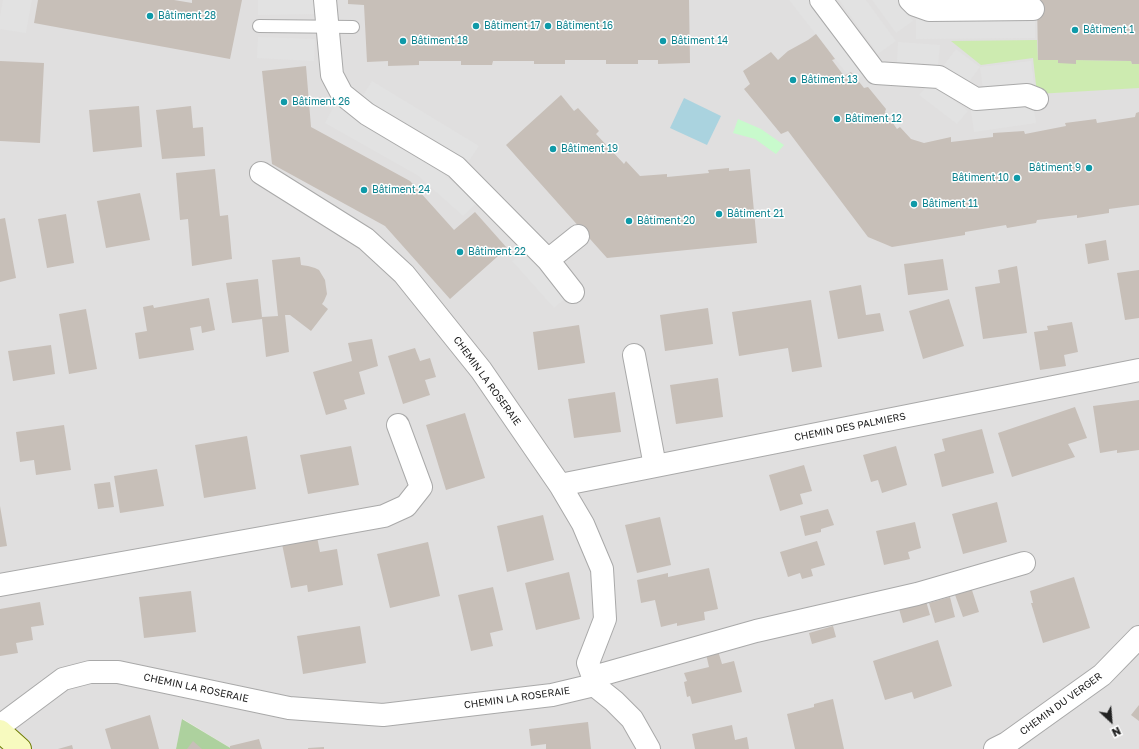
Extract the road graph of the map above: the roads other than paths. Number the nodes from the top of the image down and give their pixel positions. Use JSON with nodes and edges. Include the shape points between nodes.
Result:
{"nodes":[{"id":1,"x":325,"y":0,"type":"edge"},
{"id":2,"x":821,"y":0,"type":"edge"},
{"id":3,"x":910,"y":0,"type":"edge"},
{"id":4,"x":1033,"y":9,"type":"dead end"},
{"id":5,"x":259,"y":26,"type":"dead end"},
{"id":6,"x":328,"y":27,"type":"junction"},
{"id":7,"x":353,"y":27,"type":"dead end"},
{"id":8,"x":1037,"y":99,"type":"dead end"},
{"id":9,"x":261,"y":173,"type":"dead end"},
{"id":10,"x":578,"y":236,"type":"dead end"},
{"id":11,"x":548,"y":260,"type":"junction"},
{"id":12,"x":573,"y":292,"type":"dead end"},
{"id":13,"x":634,"y":355,"type":"dead end"},
{"id":14,"x":1139,"y":370,"type":"edge"},
{"id":15,"x":398,"y":426,"type":"dead end"},
{"id":16,"x":655,"y":466,"type":"junction"},
{"id":17,"x":560,"y":485,"type":"junction"},
{"id":18,"x":1024,"y":563,"type":"dead end"},
{"id":19,"x":0,"y":585,"type":"edge"},
{"id":20,"x":1139,"y":637,"type":"edge"},
{"id":21,"x":594,"y":681,"type":"junction"},
{"id":22,"x":0,"y":726,"type":"edge"},
{"id":23,"x":0,"y":730,"type":"edge"},
{"id":24,"x":20,"y":749,"type":"edge"},
{"id":25,"x":649,"y":749,"type":"edge"},
{"id":26,"x":995,"y":749,"type":"edge"}],
"edges":[{"from":1,"to":6,"type":"street"},
{"from":2,"to":8,"type":"street","via":[[876,73],[939,77],[976,100],[1027,95]]},
{"from":3,"to":4,"type":"street","via":[[915,5],[929,10]]},
{"from":5,"to":6,"type":"lane"},
{"from":6,"to":7,"type":"lane"},
{"from":6,"to":11,"type":"street","via":[[332,75],[342,94],[368,114],[456,167]]},
{"from":9,"to":17,"type":"street","name":"CHEMIN LA ROSERAIE","via":[[366,239],[404,274],[481,370]]},
{"from":10,"to":11,"type":"street"},
{"from":11,"to":12,"type":"street"},
{"from":13,"to":16,"type":"street"},
{"from":14,"to":16,"type":"street","name":"CHEMIN DES PALMIERS"},
{"from":15,"to":19,"type":"street","via":[[421,487],[406,506],[384,516]]},
{"from":16,"to":17,"type":"street","name":"CHEMIN DES PALMIERS"},
{"from":17,"to":21,"type":"street","name":"CHEMIN LA ROSERAIE","via":[[583,524],[602,568],[605,619],[588,663]]},
{"from":18,"to":21,"type":"street","via":[[917,594],[756,631]]},
{"from":20,"to":26,"type":"street","name":"CHEMIN DU VERGER","via":[[1102,675],[1007,744]]},
{"from":21,"to":22,"type":"street","name":"CHEMIN LA ROSERAIE","via":[[552,695],[383,715],[289,708],[118,672],[90,672],[63,679]]},
{"from":21,"to":25,"type":"street","via":[[632,720]]},
{"from":23,"to":24,"type":"street"}]}
